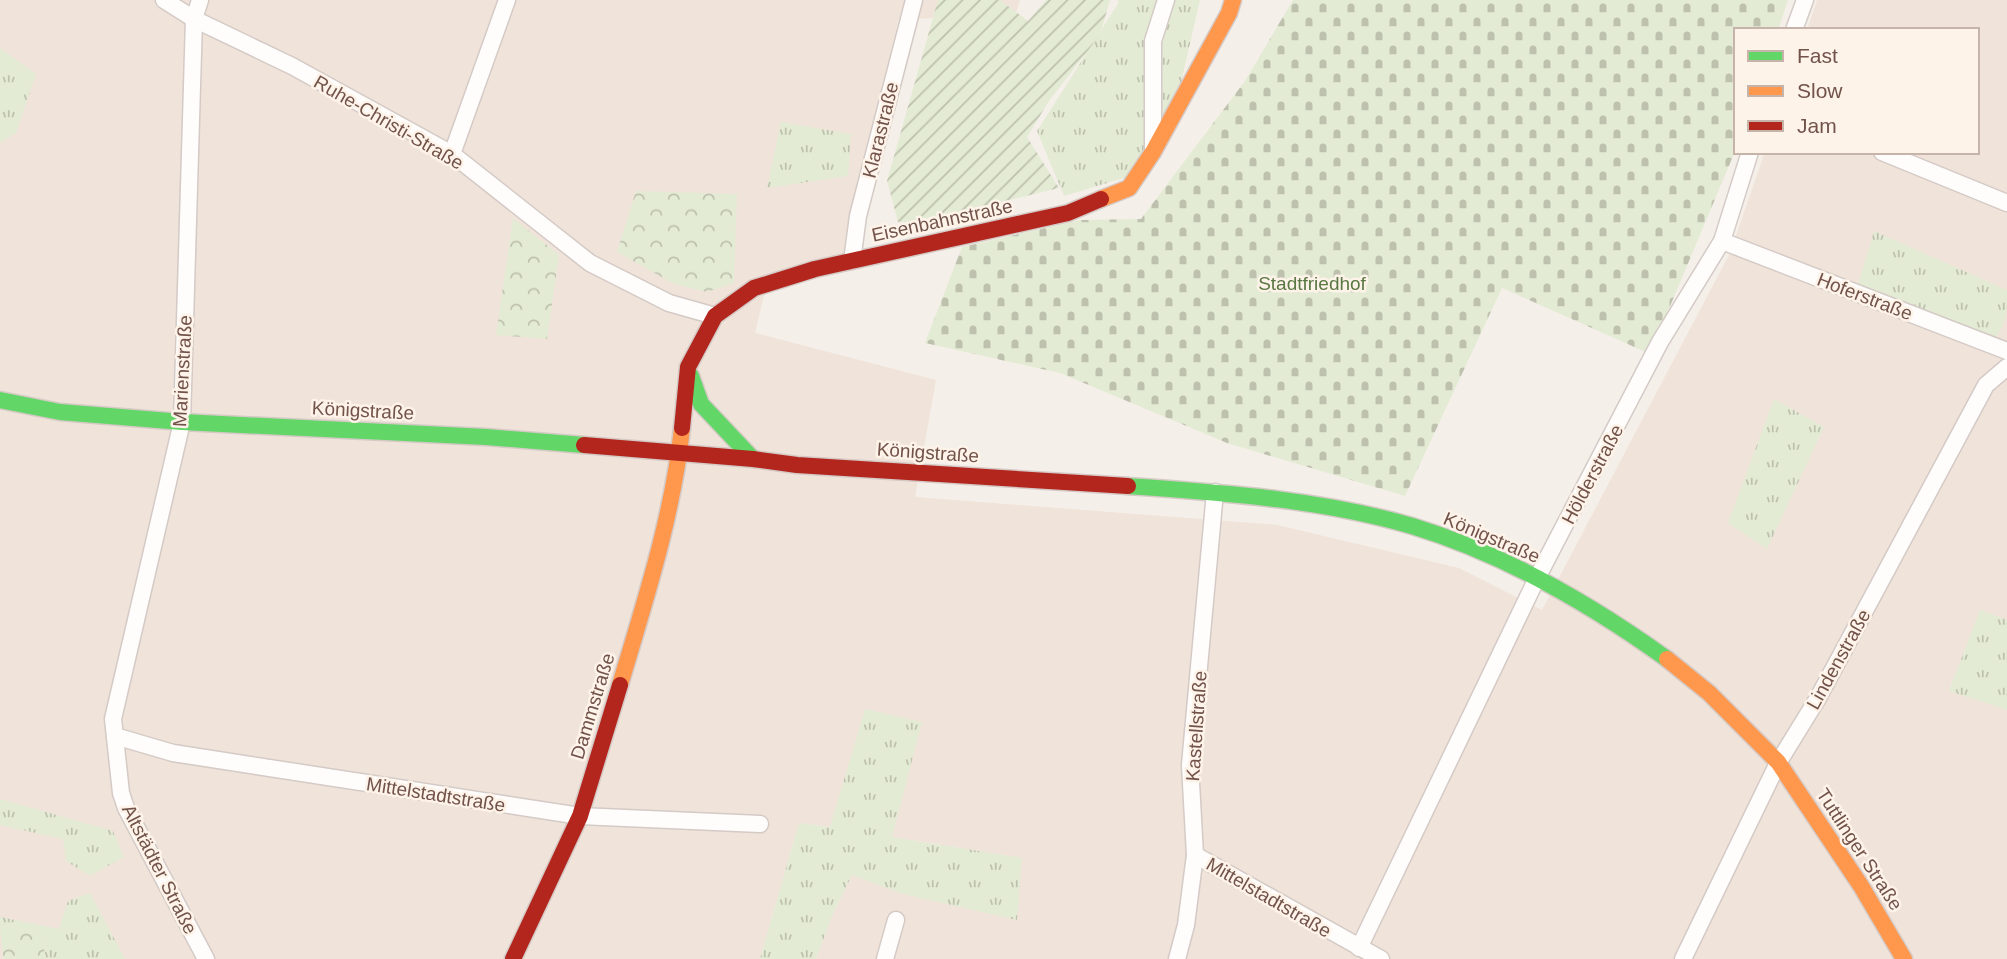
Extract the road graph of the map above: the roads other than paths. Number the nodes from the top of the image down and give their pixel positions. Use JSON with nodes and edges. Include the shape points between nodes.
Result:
{"nodes":[{"id":1,"x":164,"y":0,"type":"edge"},
{"id":2,"x":201,"y":0,"type":"edge"},
{"id":3,"x":507,"y":0,"type":"edge"},
{"id":4,"x":914,"y":0,"type":"edge"},
{"id":5,"x":1166,"y":0,"type":"edge"},
{"id":6,"x":1242,"y":0,"type":"edge"},
{"id":7,"x":1805,"y":0,"type":"edge"},
{"id":8,"x":1231,"y":6,"type":"edge"},
{"id":9,"x":194,"y":19,"type":"junction"},
{"id":10,"x":1795,"y":28,"type":"edge"},
{"id":11,"x":1153,"y":152,"type":"junction"},
{"id":12,"x":1749,"y":154,"type":"edge"},
{"id":13,"x":1887,"y":154,"type":"edge"},
{"id":14,"x":452,"y":155,"type":"junction"},
{"id":15,"x":2007,"y":203,"type":"edge"},
{"id":16,"x":1722,"y":241,"type":"junction"},
{"id":17,"x":852,"y":261,"type":"junction"},
{"id":18,"x":715,"y":316,"type":"junction"},
{"id":19,"x":2007,"y":351,"type":"edge"},
{"id":20,"x":688,"y":367,"type":"junction"},
{"id":21,"x":2007,"y":367,"type":"edge"},
{"id":22,"x":0,"y":400,"type":"edge"},
{"id":23,"x":182,"y":422,"type":"junction"},
{"id":24,"x":679,"y":454,"type":"junction"},
{"id":25,"x":753,"y":459,"type":"junction"},
{"id":26,"x":1215,"y":492,"type":"junction"},
{"id":27,"x":1537,"y":578,"type":"junction"},
{"id":28,"x":115,"y":736,"type":"junction"},
{"id":29,"x":1779,"y":763,"type":"junction"},
{"id":30,"x":580,"y":816,"type":"junction"},
{"id":31,"x":760,"y":824,"type":"dead end"},
{"id":32,"x":1195,"y":855,"type":"junction"},
{"id":33,"x":896,"y":920,"type":"dead end"},
{"id":34,"x":1359,"y":948,"type":"junction"},
{"id":35,"x":206,"y":959,"type":"edge"},
{"id":36,"x":513,"y":959,"type":"edge"},
{"id":37,"x":885,"y":959,"type":"edge"},
{"id":38,"x":1177,"y":959,"type":"edge"},
{"id":39,"x":1381,"y":959,"type":"edge"},
{"id":40,"x":1683,"y":959,"type":"edge"},
{"id":41,"x":1904,"y":959,"type":"edge"}],
"edges":[{"from":1,"to":9,"type":"street","name":"Ruhe-Christi-Straße"},
{"from":2,"to":9,"type":"street","name":"Marienstraße"},
{"from":3,"to":14,"type":"street"},
{"from":4,"to":17,"type":"street","name":"Klarastraße","via":[[858,216]]},
{"from":5,"to":11,"type":"street","via":[[1153,41]]},
{"from":6,"to":8,"type":"street","name":"Eisenbahnstraße"},
{"from":7,"to":10,"type":"street"},
{"from":8,"to":11,"type":"street","name":"Eisenbahnstraße"},
{"from":9,"to":14,"type":"street","name":"Ruhe-Christi-Straße","via":[[292,66]]},
{"from":9,"to":23,"type":"street","name":"Marienstraße"},
{"from":11,"to":17,"type":"street","name":"Eisenbahnstraße","via":[[1129,188],[1068,213]]},
{"from":12,"to":16,"type":"street","name":"Hölderstraße"},
{"from":13,"to":15,"type":"street"},
{"from":14,"to":18,"type":"street","name":"Ruhe-Christi-Straße","via":[[590,263],[669,303]]},
{"from":16,"to":19,"type":"street","name":"Hoferstraße"},
{"from":16,"to":27,"type":"street","name":"Hölderstraße","via":[[1660,342]]},
{"from":17,"to":18,"type":"street","name":"Eisenbahnstraße","via":[[754,288]]},
{"from":18,"to":20,"type":"street","name":"Eisenbahnstraße"},
{"from":20,"to":24,"type":"street","name":"Eisenbahnstraße"},
{"from":20,"to":25,"type":"street","via":[[701,404]]},
{"from":21,"to":29,"type":"street","name":"Lindenstraße","via":[[1986,385]]},
{"from":22,"to":23,"type":"street","name":"Königstraße","via":[[60,412]]},
{"from":23,"to":24,"type":"street","name":"Königstraße","via":[[486,437]]},
{"from":23,"to":28,"type":"street","name":"Marienstraße","via":[[113,719]]},
{"from":24,"to":25,"type":"street","name":"Königstraße"},
{"from":24,"to":30,"type":"street","name":"Dammstraße","via":[[652,579]]},
{"from":25,"to":26,"type":"street","name":"Königstraße"},
{"from":26,"to":27,"type":"street","name":"Königstraße","via":[[1328,507],[1398,523],[1451,539]]},
{"from":26,"to":32,"type":"street","name":"Kastellstraße","via":[[1190,765]]},
{"from":27,"to":29,"type":"street","name":"Königstraße","via":[[1600,613],[1695,682]]},
{"from":27,"to":34,"type":"street","name":"Hölderstraße"},
{"from":28,"to":30,"type":"street","name":"Mittelstadtstraße","via":[[173,753]]},
{"from":28,"to":35,"type":"street","name":"Altstädter Straße","via":[[126,808]]},
{"from":29,"to":40,"type":"street","name":"Lindenstraße"},
{"from":29,"to":41,"type":"street","name":"Tuttlinger Straße"},
{"from":30,"to":31,"type":"street","name":"Mittelstadtstraße"},
{"from":30,"to":36,"type":"street","name":"Dammstraße"},
{"from":32,"to":34,"type":"street","name":"Mittelstadtstraße"},
{"from":32,"to":38,"type":"street","name":"Kastellstraße"},
{"from":33,"to":37,"type":"street"},
{"from":34,"to":39,"type":"street","name":"Mittelstadtstraße"}]}
